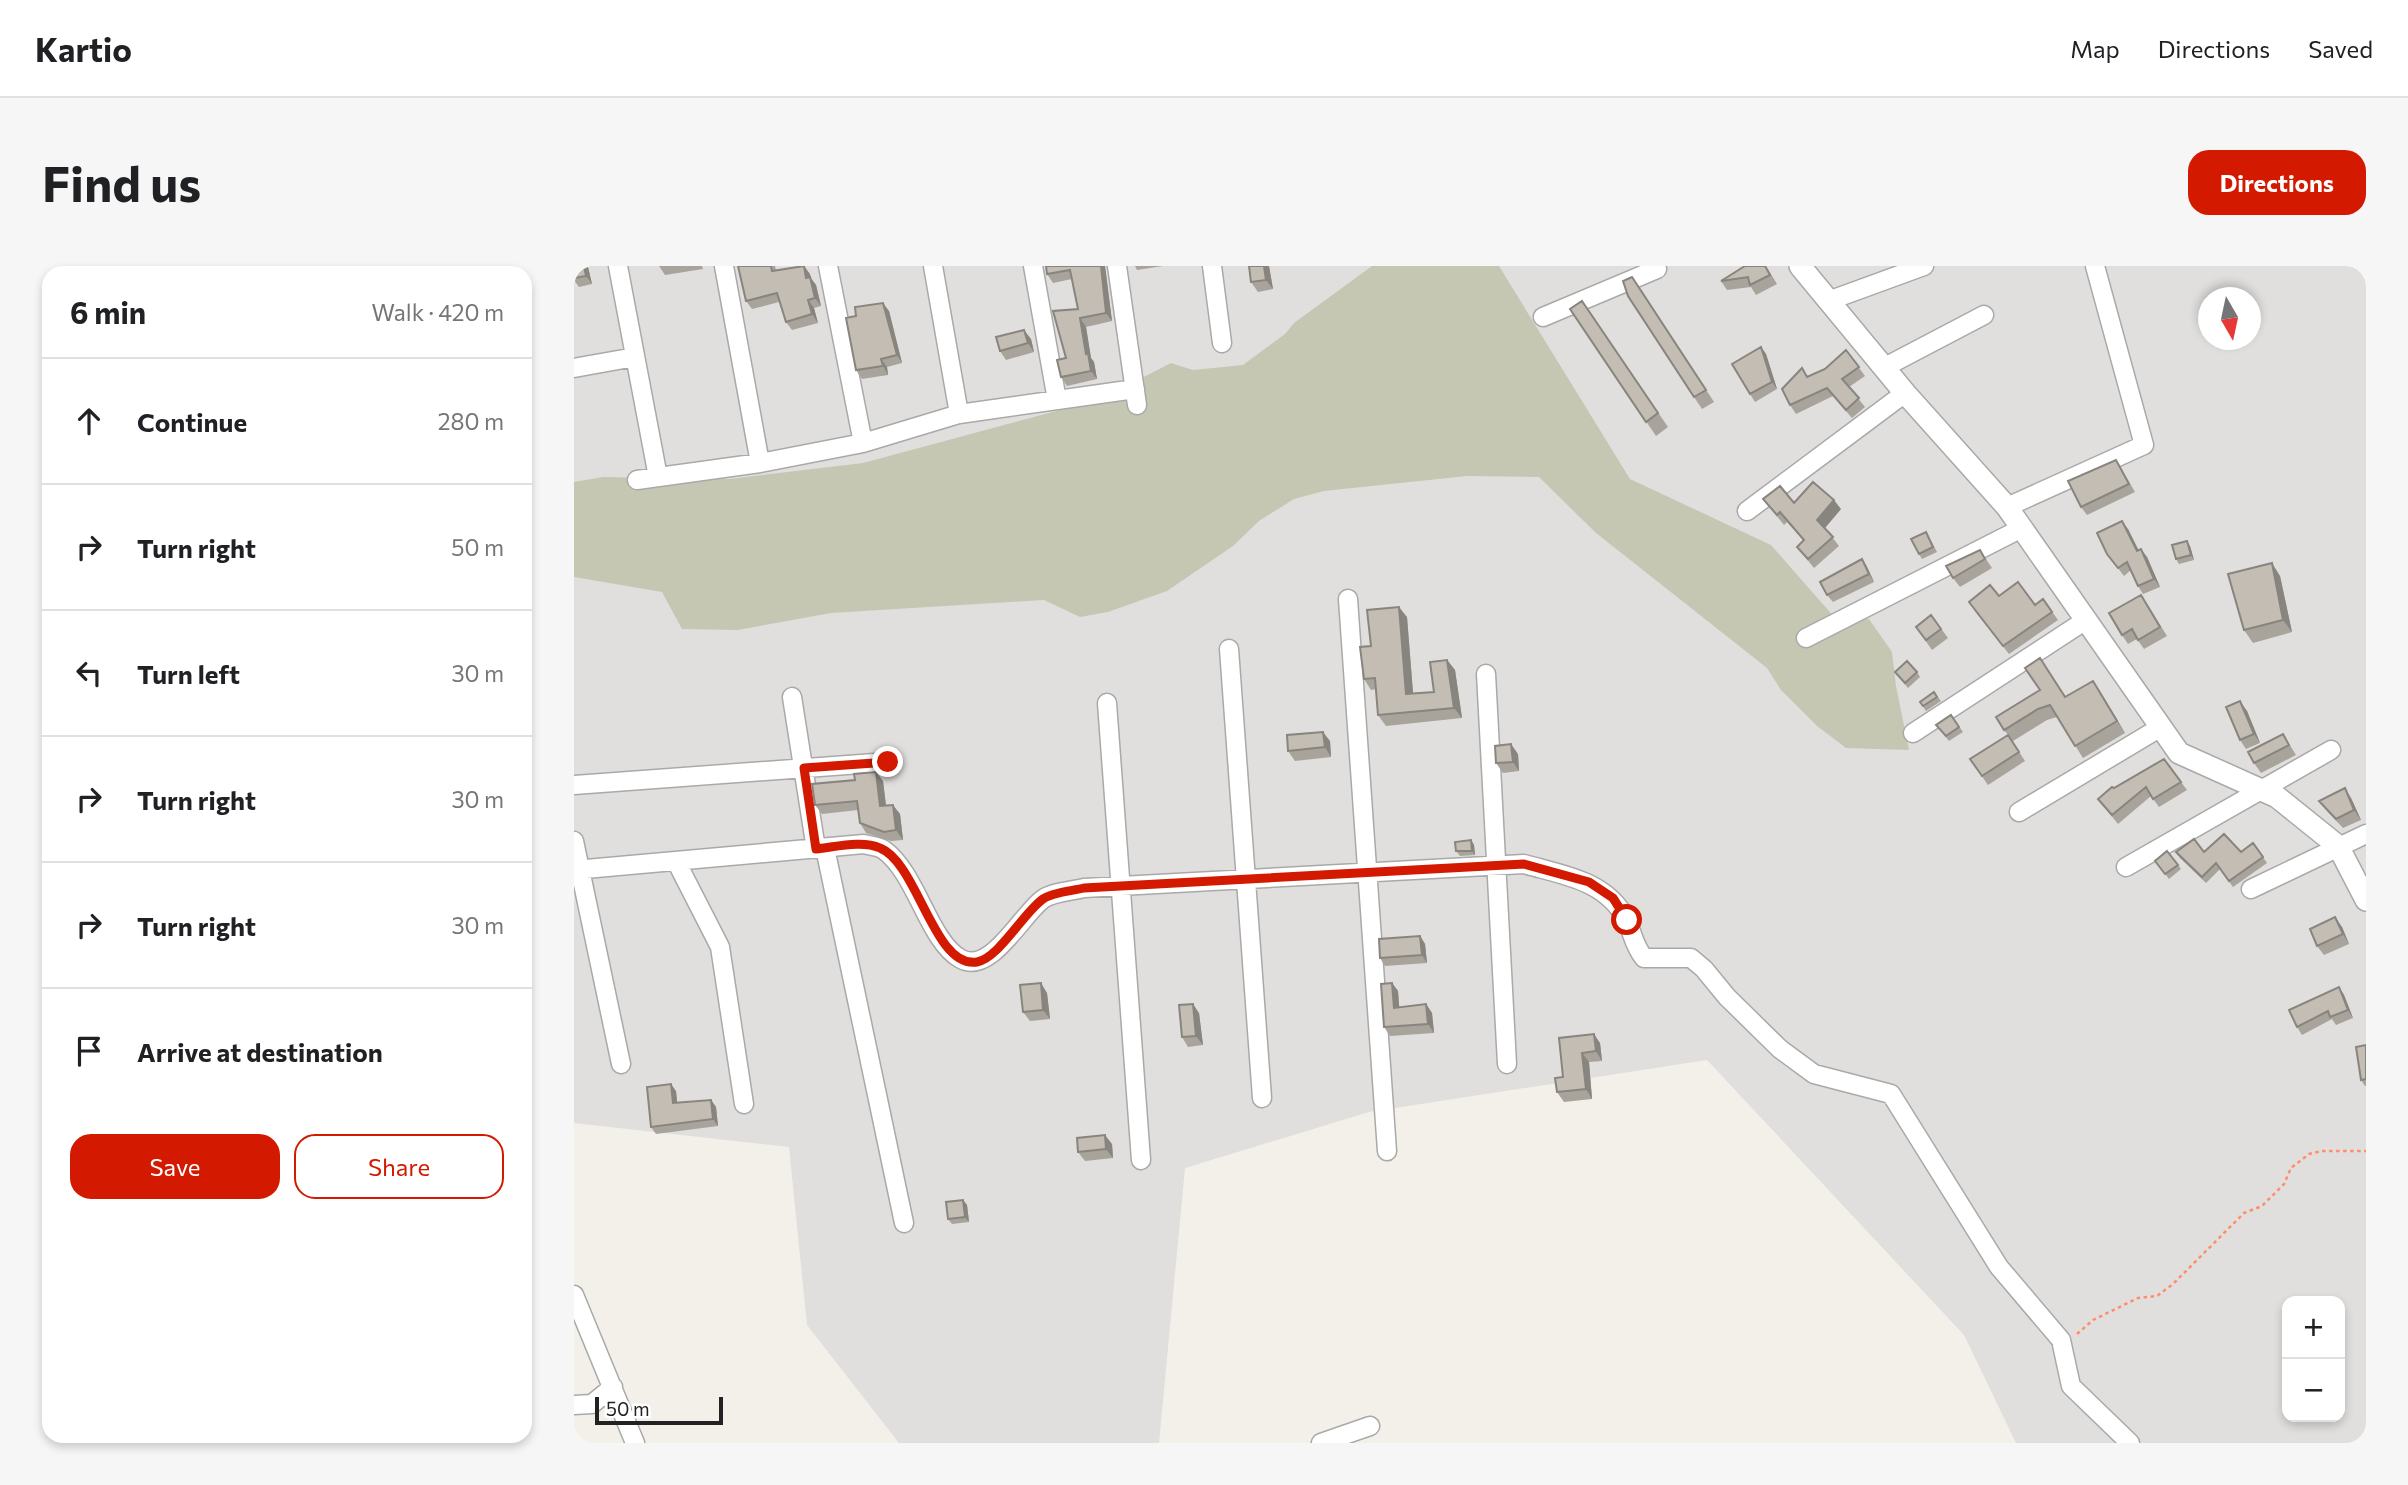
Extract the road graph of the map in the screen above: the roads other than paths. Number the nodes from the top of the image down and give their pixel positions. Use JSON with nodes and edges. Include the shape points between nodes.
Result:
{"nodes":[{"id":1,"x":618,"y":266,"type":"edge"},
{"id":2,"x":724,"y":266,"type":"edge"},
{"id":3,"x":828,"y":266,"type":"edge"},
{"id":4,"x":933,"y":266,"type":"edge"},
{"id":5,"x":1033,"y":266,"type":"edge"},
{"id":6,"x":1117,"y":266,"type":"edge"},
{"id":7,"x":1212,"y":266,"type":"edge"},
{"id":8,"x":1656,"y":266,"type":"edge"},
{"id":9,"x":1800,"y":266,"type":"edge"},
{"id":10,"x":1924,"y":266,"type":"edge"},
{"id":11,"x":2095,"y":266,"type":"edge"},
{"id":12,"x":1895,"y":271,"type":"edge"},
{"id":13,"x":1828,"y":301,"type":"junction"},
{"id":14,"x":1984,"y":314,"type":"dead end"},
{"id":15,"x":1544,"y":317,"type":"dead end"},
{"id":16,"x":1222,"y":343,"type":"dead end"},
{"id":17,"x":635,"y":358,"type":"junction"},
{"id":18,"x":574,"y":368,"type":"edge"},
{"id":19,"x":1883,"y":368,"type":"junction"},
{"id":20,"x":1905,"y":393,"type":"junction"},
{"id":21,"x":1057,"y":400,"type":"junction"},
{"id":22,"x":959,"y":414,"type":"junction"},
{"id":23,"x":863,"y":443,"type":"junction"},
{"id":24,"x":761,"y":463,"type":"junction"},
{"id":25,"x":658,"y":477,"type":"junction"},
{"id":26,"x":637,"y":480,"type":"dead end"},
{"id":27,"x":2007,"y":507,"type":"junction"},
{"id":28,"x":1747,"y":511,"type":"dead end"},
{"id":29,"x":2022,"y":528,"type":"junction"},
{"id":30,"x":1348,"y":599,"type":"dead end"},
{"id":31,"x":2086,"y":620,"type":"junction"},
{"id":32,"x":1806,"y":638,"type":"dead end"},
{"id":33,"x":1229,"y":649,"type":"dead end"},
{"id":34,"x":1486,"y":674,"type":"dead end"},
{"id":35,"x":792,"y":697,"type":"dead end"},
{"id":36,"x":1107,"y":703,"type":"dead end"},
{"id":37,"x":2161,"y":727,"type":"junction"},
{"id":38,"x":1913,"y":733,"type":"dead end"},
{"id":39,"x":2331,"y":750,"type":"dead end"},
{"id":40,"x":888,"y":762,"type":"dead end"},
{"id":41,"x":804,"y":768,"type":"junction"},
{"id":42,"x":574,"y":785,"type":"edge"},
{"id":43,"x":2261,"y":790,"type":"junction"},
{"id":44,"x":2019,"y":813,"type":"dead end"},
{"id":45,"x":2366,"y":834,"type":"edge"},
{"id":46,"x":574,"y":841,"type":"edge"},
{"id":47,"x":2338,"y":846,"type":"junction"},
{"id":48,"x":820,"y":849,"type":"junction"},
{"id":49,"x":676,"y":862,"type":"junction"},
{"id":50,"x":1496,"y":865,"type":"junction"},
{"id":51,"x":2126,"y":867,"type":"dead end"},
{"id":52,"x":577,"y":870,"type":"edge"},
{"id":53,"x":1367,"y":873,"type":"junction"},
{"id":54,"x":1245,"y":879,"type":"junction"},
{"id":55,"x":1121,"y":886,"type":"junction"},
{"id":56,"x":2251,"y":889,"type":"dead end"},
{"id":57,"x":2366,"y":900,"type":"edge"},
{"id":58,"x":621,"y":1064,"type":"dead end"},
{"id":59,"x":1507,"y":1064,"type":"dead end"},
{"id":60,"x":1262,"y":1098,"type":"dead end"},
{"id":61,"x":744,"y":1104,"type":"dead end"},
{"id":62,"x":1387,"y":1151,"type":"dead end"},
{"id":63,"x":1141,"y":1160,"type":"dead end"},
{"id":64,"x":904,"y":1223,"type":"dead end"},
{"id":65,"x":574,"y":1294,"type":"edge"},
{"id":66,"x":613,"y":1387,"type":"junction"},
{"id":67,"x":574,"y":1405,"type":"edge"},
{"id":68,"x":1370,"y":1426,"type":"dead end"},
{"id":69,"x":1324,"y":1442,"type":"edge"},
{"id":70,"x":635,"y":1443,"type":"edge"},
{"id":71,"x":2130,"y":1443,"type":"edge"}],
"edges":[{"from":1,"to":17,"type":"street"},
{"from":2,"to":24,"type":"street"},
{"from":3,"to":23,"type":"street"},
{"from":4,"to":22,"type":"street"},
{"from":5,"to":21,"type":"street"},
{"from":6,"to":21,"type":"street","via":[[1136,397]]},
{"from":7,"to":16,"type":"street"},
{"from":8,"to":15,"type":"street"},
{"from":9,"to":13,"type":"street"},
{"from":10,"to":12,"type":"street"},
{"from":11,"to":27,"type":"street","via":[[2144,445]]},
{"from":12,"to":13,"type":"street"},
{"from":13,"to":19,"type":"street"},
{"from":14,"to":19,"type":"street"},
{"from":17,"to":18,"type":"street"},
{"from":17,"to":25,"type":"street"},
{"from":19,"to":20,"type":"street"},
{"from":20,"to":27,"type":"street"},
{"from":20,"to":28,"type":"street"},
{"from":21,"to":22,"type":"street"},
{"from":22,"to":23,"type":"street"},
{"from":23,"to":24,"type":"street"},
{"from":24,"to":25,"type":"street"},
{"from":25,"to":26,"type":"street"},
{"from":27,"to":29,"type":"street"},
{"from":29,"to":31,"type":"street"},
{"from":29,"to":32,"type":"street"},
{"from":30,"to":53,"type":"street"},
{"from":31,"to":37,"type":"street"},
{"from":31,"to":38,"type":"street"},
{"from":33,"to":54,"type":"street"},
{"from":34,"to":50,"type":"street"},
{"from":35,"to":41,"type":"street"},
{"from":36,"to":55,"type":"street"},
{"from":37,"to":43,"type":"street","via":[[2179,753]]},
{"from":37,"to":44,"type":"street"},
{"from":39,"to":43,"type":"street"},
{"from":40,"to":41,"type":"street"},
{"from":41,"to":42,"type":"street"},
{"from":41,"to":48,"type":"street"},
{"from":43,"to":47,"type":"street","via":[[2277,797]]},
{"from":43,"to":51,"type":"street"},
{"from":45,"to":47,"type":"street"},
{"from":46,"to":52,"type":"street"},
{"from":47,"to":56,"type":"street"},
{"from":47,"to":57,"type":"street"},
{"from":48,"to":49,"type":"street"},
{"from":48,"to":55,"type":"street","via":[[863,844],[882,848],[904,871],[946,946],[962,960],[976,962],[990,957],[1044,898],[1084,888]]},
{"from":48,"to":64,"type":"street"},
{"from":49,"to":52,"type":"street"},
{"from":49,"to":61,"type":"street","via":[[720,947]]},
{"from":50,"to":53,"type":"street"},
{"from":50,"to":59,"type":"street"},
{"from":50,"to":71,"type":"street","via":[[1524,864],[1589,882],[1613,898],[1644,958],[1691,958],[1780,1049],[1814,1074],[1891,1094],[1999,1267],[2061,1340],[2071,1386]]},
{"from":52,"to":58,"type":"street"},
{"from":53,"to":54,"type":"street"},
{"from":53,"to":62,"type":"street"},
{"from":54,"to":55,"type":"street"},
{"from":54,"to":60,"type":"street"},
{"from":55,"to":63,"type":"street"},
{"from":65,"to":66,"type":"street"},
{"from":66,"to":67,"type":"street","via":[[592,1404]]},
{"from":66,"to":70,"type":"street"},
{"from":68,"to":69,"type":"street"}]}
